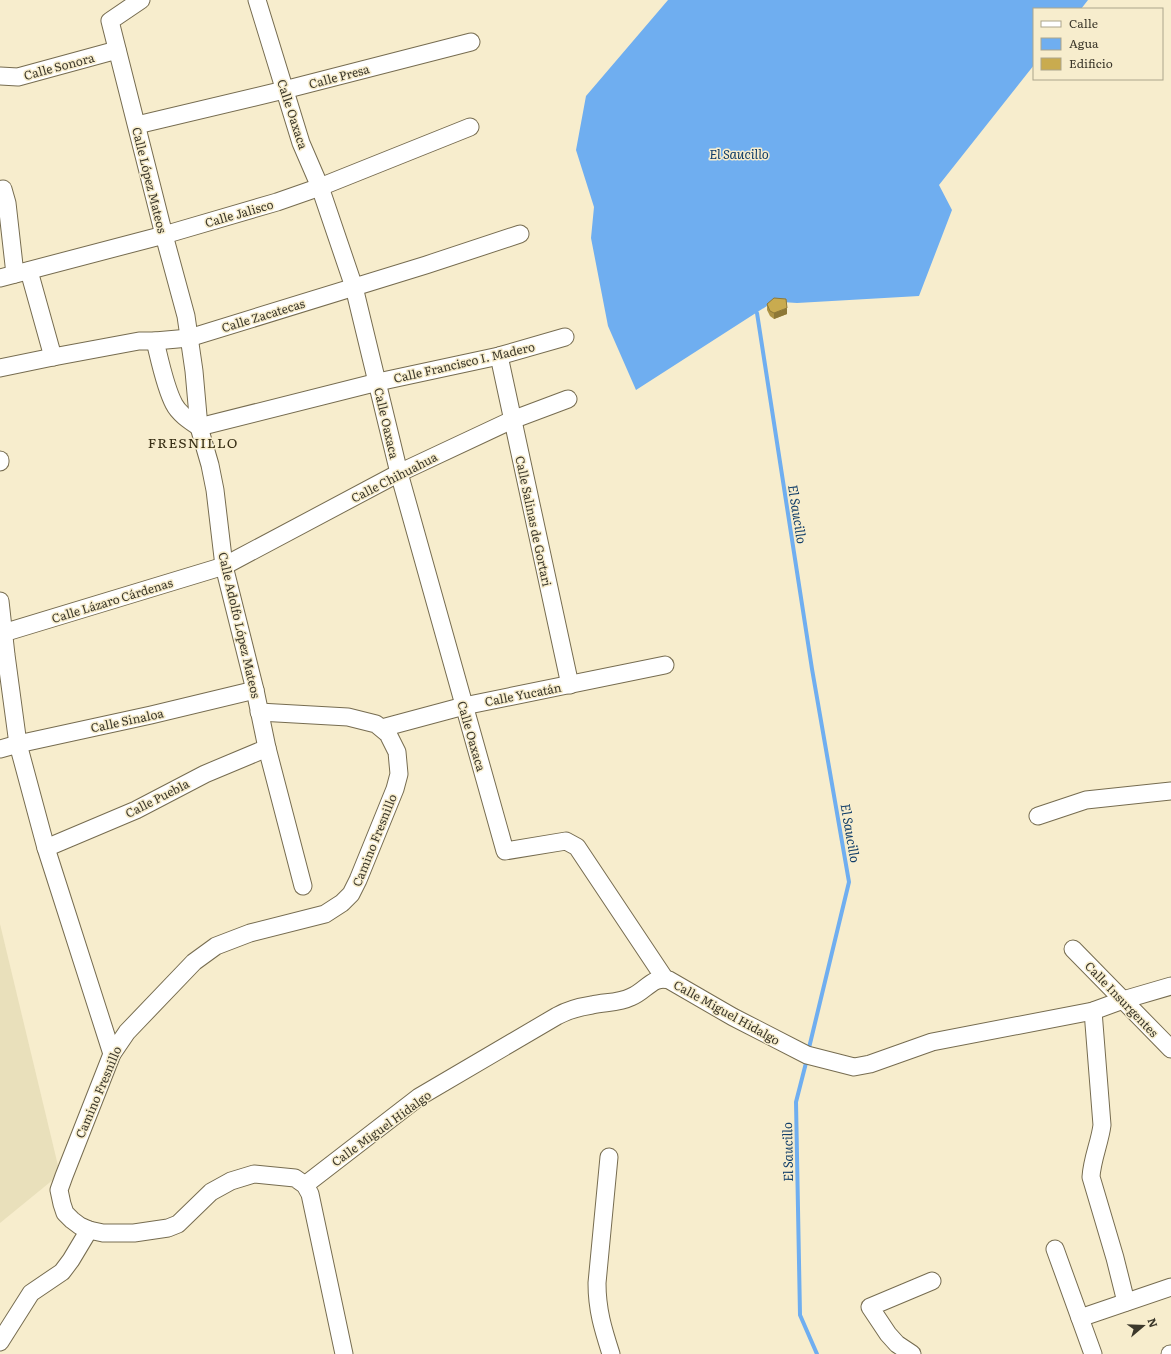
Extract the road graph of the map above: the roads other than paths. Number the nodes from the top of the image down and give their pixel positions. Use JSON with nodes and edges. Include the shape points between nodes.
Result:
{"nodes":[{"id":1,"x":141,"y":0,"type":"edge"},
{"id":2,"x":257,"y":0,"type":"edge"},
{"id":3,"x":471,"y":42,"type":"dead end"},
{"id":4,"x":117,"y":50,"type":"junction"},
{"id":5,"x":0,"y":76,"type":"edge"},
{"id":6,"x":284,"y":90,"type":"junction"},
{"id":7,"x":137,"y":125,"type":"junction"},
{"id":8,"x":470,"y":127,"type":"dead end"},
{"id":9,"x":320,"y":186,"type":"junction"},
{"id":10,"x":3,"y":189,"type":"dead end"},
{"id":11,"x":520,"y":234,"type":"dead end"},
{"id":12,"x":164,"y":235,"type":"junction"},
{"id":13,"x":15,"y":274,"type":"edge"},
{"id":14,"x":354,"y":287,"type":"junction"},
{"id":15,"x":189,"y":338,"type":"junction"},
{"id":16,"x":565,"y":338,"type":"dead end"},
{"id":17,"x":155,"y":342,"type":"junction"},
{"id":18,"x":499,"y":356,"type":"junction"},
{"id":19,"x":53,"y":357,"type":"junction"},
{"id":20,"x":0,"y":368,"type":"edge"},
{"id":21,"x":378,"y":382,"type":"junction"},
{"id":22,"x":568,"y":399,"type":"dead end"},
{"id":23,"x":512,"y":420,"type":"junction"},
{"id":24,"x":199,"y":427,"type":"junction"},
{"id":25,"x":399,"y":474,"type":"junction"},
{"id":26,"x":224,"y":566,"type":"junction"},
{"id":27,"x":0,"y":601,"type":"edge"},
{"id":28,"x":2,"y":634,"type":"edge"},
{"id":29,"x":665,"y":665,"type":"dead end"},
{"id":30,"x":570,"y":685,"type":"junction"},
{"id":31,"x":255,"y":690,"type":"junction"},
{"id":32,"x":464,"y":706,"type":"junction"},
{"id":33,"x":259,"y":712,"type":"junction"},
{"id":34,"x":382,"y":728,"type":"junction"},
{"id":35,"x":18,"y":744,"type":"junction"},
{"id":36,"x":267,"y":748,"type":"junction"},
{"id":37,"x":0,"y":749,"type":"edge"},
{"id":38,"x":1171,"y":791,"type":"edge"},
{"id":39,"x":1038,"y":816,"type":"dead end"},
{"id":40,"x":46,"y":848,"type":"junction"},
{"id":41,"x":303,"y":886,"type":"dead end"},
{"id":42,"x":1073,"y":949,"type":"dead end"},
{"id":43,"x":665,"y":979,"type":"junction"},
{"id":44,"x":1171,"y":986,"type":"edge"},
{"id":45,"x":1123,"y":1000,"type":"junction"},
{"id":46,"x":1093,"y":1011,"type":"junction"},
{"id":47,"x":1171,"y":1049,"type":"edge"},
{"id":48,"x":112,"y":1054,"type":"junction"},
{"id":49,"x":609,"y":1157,"type":"dead end"},
{"id":50,"x":305,"y":1184,"type":"junction"},
{"id":51,"x":88,"y":1230,"type":"junction"},
{"id":52,"x":1056,"y":1248,"type":"dead end"},
{"id":53,"x":932,"y":1281,"type":"dead end"},
{"id":54,"x":1171,"y":1287,"type":"edge"},
{"id":55,"x":1126,"y":1302,"type":"junction"},
{"id":56,"x":1080,"y":1318,"type":"junction"},
{"id":57,"x":2,"y":1340,"type":"edge"},
{"id":58,"x":7,"y":1354,"type":"edge"},
{"id":59,"x":344,"y":1354,"type":"edge"},
{"id":60,"x":611,"y":1354,"type":"edge"},
{"id":61,"x":912,"y":1354,"type":"edge"},
{"id":62,"x":1093,"y":1354,"type":"edge"}],
"edges":[{"from":1,"to":4,"type":"street","name":"Calle López Mateos","via":[[110,21]]},
{"from":2,"to":6,"type":"street","name":"Calle Oaxaca"},
{"from":3,"to":6,"type":"street","name":"Calle Presa"},
{"from":4,"to":5,"type":"street","name":"Calle Sonora","via":[[18,77]]},
{"from":4,"to":7,"type":"street","name":"Calle López Mateos"},
{"from":6,"to":7,"type":"street","name":"Calle Presa"},
{"from":6,"to":9,"type":"street","name":"Calle Oaxaca","via":[[301,143]]},
{"from":7,"to":12,"type":"street","name":"Calle López Mateos"},
{"from":8,"to":9,"type":"street","name":"Calle Jalisco"},
{"from":9,"to":12,"type":"street","name":"Calle Jalisco","via":[[277,202]]},
{"from":9,"to":14,"type":"street","name":"Calle Oaxaca"},
{"from":10,"to":13,"type":"street"},
{"from":11,"to":14,"type":"street","name":"Calle Zacatecas"},
{"from":12,"to":13,"type":"street","name":"Calle Jalisco"},
{"from":12,"to":15,"type":"street","name":"Calle López Mateos","via":[[186,316]]},
{"from":13,"to":19,"type":"street"},
{"from":14,"to":15,"type":"street","name":"Calle Zacatecas"},
{"from":14,"to":21,"type":"street","name":"Calle Oaxaca"},
{"from":15,"to":17,"type":"street","name":"Calle Zacatecas"},
{"from":15,"to":24,"type":"street","name":"Calle Adolfo López Mateos"},
{"from":16,"to":18,"type":"street","name":"Calle Francisco I. Madero"},
{"from":17,"to":19,"type":"street","name":"Calle Zacatecas","via":[[139,341]]},
{"from":17,"to":24,"type":"street","via":[[174,405]]},
{"from":18,"to":21,"type":"street","name":"Calle Francisco I. Madero"},
{"from":18,"to":23,"type":"street","name":"Calle Salinas de Gortari"},
{"from":19,"to":20,"type":"street","name":"Calle Zacatecas"},
{"from":21,"to":24,"type":"street","name":"Calle Francisco I. Madero"},
{"from":21,"to":25,"type":"street","name":"Calle Oaxaca"},
{"from":22,"to":23,"type":"street","name":"Calle Chihuahua"},
{"from":23,"to":25,"type":"street","name":"Calle Chihuahua"},
{"from":23,"to":30,"type":"street","name":"Calle Salinas de Gortari"},
{"from":24,"to":26,"type":"street","name":"Calle Adolfo López Mateos","via":[[216,490]]},
{"from":25,"to":26,"type":"street","name":"Calle Chihuahua"},
{"from":25,"to":32,"type":"street","name":"Calle Oaxaca"},
{"from":26,"to":28,"type":"street","name":"Calle Lázaro Cárdenas"},
{"from":26,"to":31,"type":"street","name":"Calle Adolfo López Mateos"},
{"from":27,"to":28,"type":"street"},
{"from":28,"to":35,"type":"street"},
{"from":29,"to":30,"type":"street","name":"Calle Yucatán"},
{"from":30,"to":32,"type":"street","name":"Calle Yucatán"},
{"from":31,"to":33,"type":"street","name":"Calle Adolfo López Mateos"},
{"from":31,"to":35,"type":"street","name":"Calle Sinaloa"},
{"from":32,"to":34,"type":"street","name":"Calle Yucatán"},
{"from":32,"to":43,"type":"street","name":"Calle Oaxaca","via":[[505,851],[566,841],[577,847]]},
{"from":33,"to":34,"type":"street","via":[[348,717]]},
{"from":33,"to":36,"type":"street","name":"Calle Adolfo López Mateos"},
{"from":34,"to":48,"type":"street","name":"Camino Fresnillo","via":[[397,752],[399,774],[351,894],[325,914],[250,933],[216,946],[194,962],[127,1032]]},
{"from":35,"to":37,"type":"street","name":"Calle Sinaloa"},
{"from":35,"to":40,"type":"street"},
{"from":36,"to":40,"type":"street","name":"Calle Puebla","via":[[205,774],[136,810]]},
{"from":36,"to":41,"type":"street","name":"Calle Adolfo López Mateos"},
{"from":38,"to":39,"type":"street","via":[[1086,800]]},
{"from":40,"to":48,"type":"street"},
{"from":42,"to":45,"type":"street","name":"Calle Insurgentes"},
{"from":43,"to":46,"type":"street","name":"Calle Miguel Hidalgo","via":[[807,1055],[854,1067],[870,1064],[932,1042]]},
{"from":43,"to":50,"type":"street","name":"Calle Miguel Hidalgo","via":[[655,980],[635,996],[623,1001],[593,1004],[557,1016],[419,1097]]},
{"from":44,"to":45,"type":"street","name":"Calle Miguel Hidalgo"},
{"from":45,"to":46,"type":"street","name":"Calle Miguel Hidalgo"},
{"from":45,"to":47,"type":"street","name":"Calle Insurgentes"},
{"from":46,"to":55,"type":"street","via":[[1102,1124],[1091,1177]]},
{"from":48,"to":51,"type":"street","name":"Camino Fresnillo","via":[[59,1190],[65,1213]]},
{"from":49,"to":60,"type":"street","via":[[597,1302]]},
{"from":50,"to":51,"type":"street","name":"Camino Fresnillo","via":[[296,1178],[254,1174],[231,1181],[211,1192],[178,1224],[168,1228],[134,1233],[103,1233]]},
{"from":50,"to":59,"type":"street","via":[[310,1194]]},
{"from":51,"to":57,"type":"street","via":[[62,1272],[30,1293]]},
{"from":52,"to":56,"type":"street"},
{"from":53,"to":61,"type":"street","via":[[870,1307],[888,1334]]},
{"from":54,"to":55,"type":"street"},
{"from":55,"to":56,"type":"street"},
{"from":56,"to":62,"type":"street"},
{"from":57,"to":58,"type":"street"}]}
